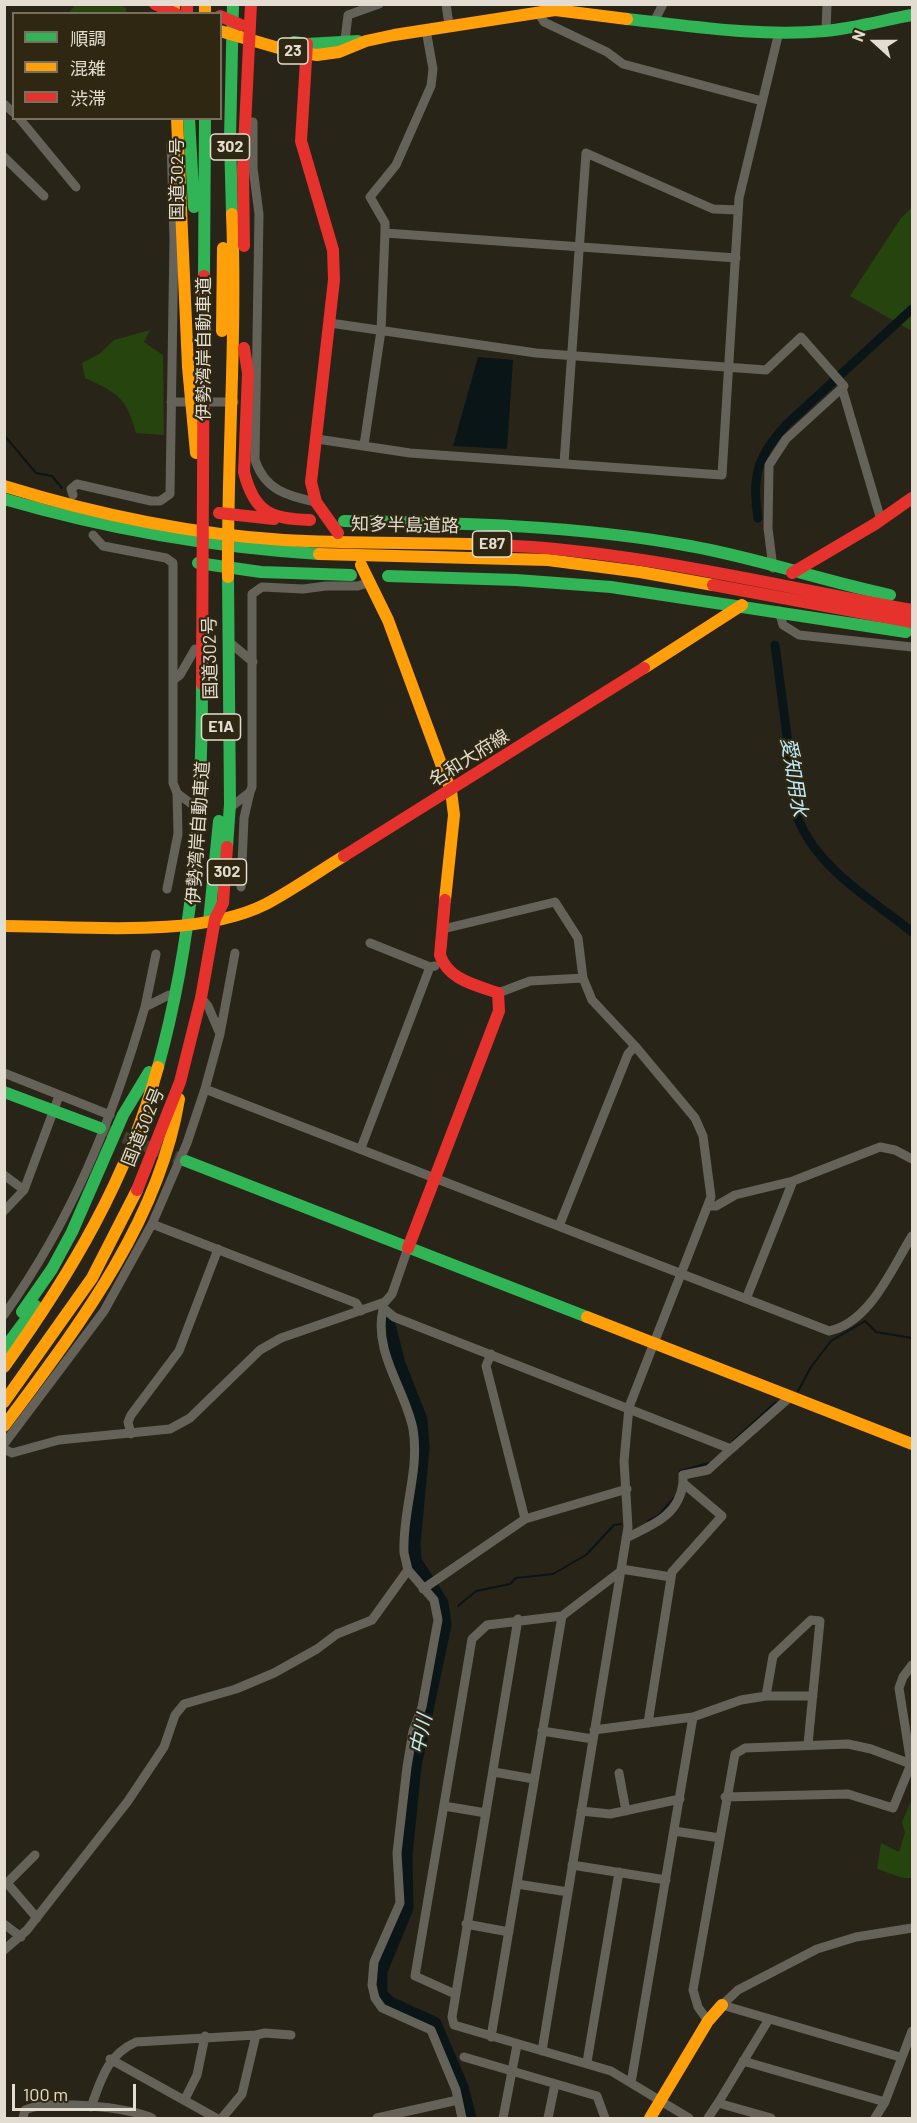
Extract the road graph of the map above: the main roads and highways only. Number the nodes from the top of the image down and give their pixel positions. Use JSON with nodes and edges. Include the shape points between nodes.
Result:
{"nodes":[{"id":1,"x":155,"y":4,"type":"edge"},
{"id":2,"x":194,"y":4,"type":"edge"},
{"id":3,"x":223,"y":4,"type":"edge"},
{"id":4,"x":235,"y":4,"type":"edge"},
{"id":5,"x":252,"y":4,"type":"edge"},
{"id":6,"x":556,"y":7,"type":"edge"},
{"id":7,"x":171,"y":12,"type":"edge"},
{"id":8,"x":211,"y":12,"type":"edge"},
{"id":9,"x":912,"y":15,"type":"edge"},
{"id":10,"x":222,"y":17,"type":"edge"},
{"id":11,"x":232,"y":21,"type":"junction"},
{"id":12,"x":226,"y":33,"type":"edge"},
{"id":13,"x":366,"y":41,"type":"junction"},
{"id":14,"x":307,"y":49,"type":"junction"},
{"id":15,"x":177,"y":120,"type":"edge"},
{"id":16,"x":189,"y":120,"type":"edge"},
{"id":17,"x":194,"y":120,"type":"edge"},
{"id":18,"x":205,"y":120,"type":"edge"},
{"id":19,"x":222,"y":298,"type":"junction"},
{"id":20,"x":244,"y":348,"type":"junction"},
{"id":21,"x":204,"y":383,"type":"junction"},
{"id":22,"x":231,"y":389,"type":"junction"},
{"id":23,"x":197,"y":459,"type":"junction"},
{"id":24,"x":4,"y":486,"type":"edge"},
{"id":25,"x":912,"y":498,"type":"edge"},
{"id":26,"x":4,"y":499,"type":"edge"},
{"id":27,"x":197,"y":511,"type":"junction"},
{"id":28,"x":228,"y":514,"type":"junction"},
{"id":29,"x":285,"y":520,"type":"junction"},
{"id":30,"x":310,"y":520,"type":"dead end"},
{"id":31,"x":344,"y":521,"type":"dead end"},
{"id":32,"x":338,"y":533,"type":"dead end"},
{"id":33,"x":238,"y":541,"type":"junction"},
{"id":34,"x":198,"y":563,"type":"junction"},
{"id":35,"x":361,"y":565,"type":"dead end"},
{"id":36,"x":228,"y":567,"type":"junction"},
{"id":37,"x":351,"y":575,"type":"dead end"},
{"id":38,"x":388,"y":576,"type":"dead end"},
{"id":39,"x":796,"y":595,"type":"junction"},
{"id":40,"x":912,"y":600,"type":"edge"},
{"id":41,"x":912,"y":610,"type":"edge"},
{"id":42,"x":912,"y":622,"type":"edge"},
{"id":43,"x":912,"y":633,"type":"edge"},
{"id":44,"x":451,"y":791,"type":"junction"},
{"id":45,"x":215,"y":919,"type":"junction"},
{"id":46,"x":4,"y":926,"type":"edge"},
{"id":47,"x":182,"y":927,"type":"junction"},
{"id":48,"x":149,"y":1072,"type":"junction"},
{"id":49,"x":180,"y":1082,"type":"junction"},
{"id":50,"x":4,"y":1092,"type":"edge"},
{"id":51,"x":100,"y":1128,"type":"tunnel mouth"},
{"id":52,"x":186,"y":1161,"type":"tunnel mouth"},
{"id":53,"x":408,"y":1248,"type":"junction"},
{"id":54,"x":4,"y":1335,"type":"edge"},
{"id":55,"x":4,"y":1349,"type":"edge"},
{"id":56,"x":4,"y":1367,"type":"edge"},
{"id":57,"x":4,"y":1401,"type":"edge"},
{"id":58,"x":4,"y":1426,"type":"edge"},
{"id":59,"x":912,"y":1444,"type":"edge"},
{"id":60,"x":722,"y":2005,"type":"road end"},
{"id":61,"x":650,"y":2118,"type":"edge"}],
"edges":[{"from":1,"to":7,"type":"main road"},
{"from":2,"to":8,"type":"main road"},
{"from":3,"to":19,"type":"main road","name":"伊勢湾岸自動車道","number":"E1A"},
{"from":4,"to":11,"type":"main road","name":"国道302号","number":"302"},
{"from":4,"to":19,"type":"main road"},
{"from":5,"to":20,"type":"main road","via":[[243,168]]},
{"from":6,"to":9,"type":"main road","number":"23","via":[[723,30],[779,32],[826,32]]},
{"from":6,"to":13,"type":"main road","number":"23"},
{"from":10,"to":11,"type":"main road","number":"23"},
{"from":11,"to":12,"type":"main road","name":"国道302号","number":"302"},
{"from":11,"to":14,"type":"main road","number":"23"},
{"from":12,"to":14,"type":"main road","number":"23"},
{"from":12,"to":22,"type":"main road","name":"国道302号","number":"302","via":[[235,289]]},
{"from":13,"to":14,"type":"main road","number":"23","via":[[345,40]]},
{"from":13,"to":14,"type":"main road","number":"23","via":[[318,55]]},
{"from":14,"to":32,"type":"main road","via":[[301,141],[333,250],[330,323],[311,482],[316,502]]},
{"from":15,"to":23,"type":"main road","via":[[190,397]]},
{"from":16,"to":21,"type":"main road"},
{"from":17,"to":23,"type":"main road","name":"国道302号","number":"302"},
{"from":18,"to":21,"type":"main road","name":"伊勢湾岸自動車道","number":"E1A"},
{"from":19,"to":57,"type":"main road","name":"伊勢湾岸自動車道","number":"E1A","via":[[221,772],[214,877],[200,987],[173,1093],[124,1212],[92,1275]]},
{"from":20,"to":22,"type":"main road"},
{"from":20,"to":29,"type":"main road","via":[[248,373],[244,472],[247,488],[256,505]]},
{"from":21,"to":56,"type":"main road","name":"伊勢湾岸自動車道","number":"E1A","via":[[201,825],[181,985],[154,1087],[120,1177],[74,1265]]},
{"from":22,"to":28,"type":"main road","name":"国道302号","number":"302"},
{"from":23,"to":27,"type":"main road","name":"国道302号","number":"302"},
{"from":24,"to":33,"type":"main road","name":"知多半島道路","number":"E87","via":[[99,512]]},
{"from":25,"to":44,"type":"main road","name":"名和大府線"},
{"from":26,"to":33,"type":"main road","name":"知多半島道路","number":"E87","via":[[96,524],[185,541]]},
{"from":27,"to":28,"type":"main road"},
{"from":27,"to":34,"type":"main road","name":"国道302号","number":"302"},
{"from":28,"to":29,"type":"main road"},
{"from":28,"to":36,"type":"main road","name":"国道302号","number":"302"},
{"from":29,"to":30,"type":"main road"},
{"from":31,"to":40,"type":"main road","via":[[593,531],[693,546]]},
{"from":33,"to":39,"type":"main road","name":"知多半島道路","number":"E87","via":[[323,554],[546,560],[742,583]]},
{"from":34,"to":36,"type":"main road"},
{"from":34,"to":47,"type":"main road","name":"国道302号","number":"302","via":[[194,806]]},
{"from":35,"to":44,"type":"main road","via":[[388,620]]},
{"from":36,"to":37,"type":"main road"},
{"from":36,"to":45,"type":"main road","name":"国道302号","number":"302","via":[[230,808],[223,903]]},
{"from":38,"to":43,"type":"main road","via":[[564,582]]},
{"from":39,"to":41,"type":"main road","name":"知多半島道路","number":"E87"},
{"from":39,"to":42,"type":"main road","name":"知多半島道路","number":"E87"},
{"from":44,"to":45,"type":"main road","name":"名和大府線","via":[[265,904]]},
{"from":44,"to":53,"type":"main road","via":[[454,815],[436,966],[498,993],[499,1011]]},
{"from":45,"to":47,"type":"main road","name":"名和大府線"},
{"from":45,"to":49,"type":"main road","name":"国道302号","number":"302"},
{"from":46,"to":47,"type":"main road","name":"名和大府線"},
{"from":47,"to":48,"type":"main road","name":"国道302号","number":"302"},
{"from":48,"to":54,"type":"main road","via":[[123,1115],[72,1232]]},
{"from":48,"to":55,"type":"main road","name":"国道302号","number":"302","via":[[107,1183],[80,1238]]},
{"from":49,"to":57,"type":"main road","name":"国道302号","number":"302","via":[[134,1196],[92,1278]]},
{"from":49,"to":58,"type":"main road","via":[[179,1112],[172,1139],[138,1221],[91,1302]]},
{"from":50,"to":51,"type":"main road"},
{"from":52,"to":53,"type":"main road"},
{"from":53,"to":59,"type":"main road"},
{"from":60,"to":61,"type":"main road","via":[[708,2021]]}]}
